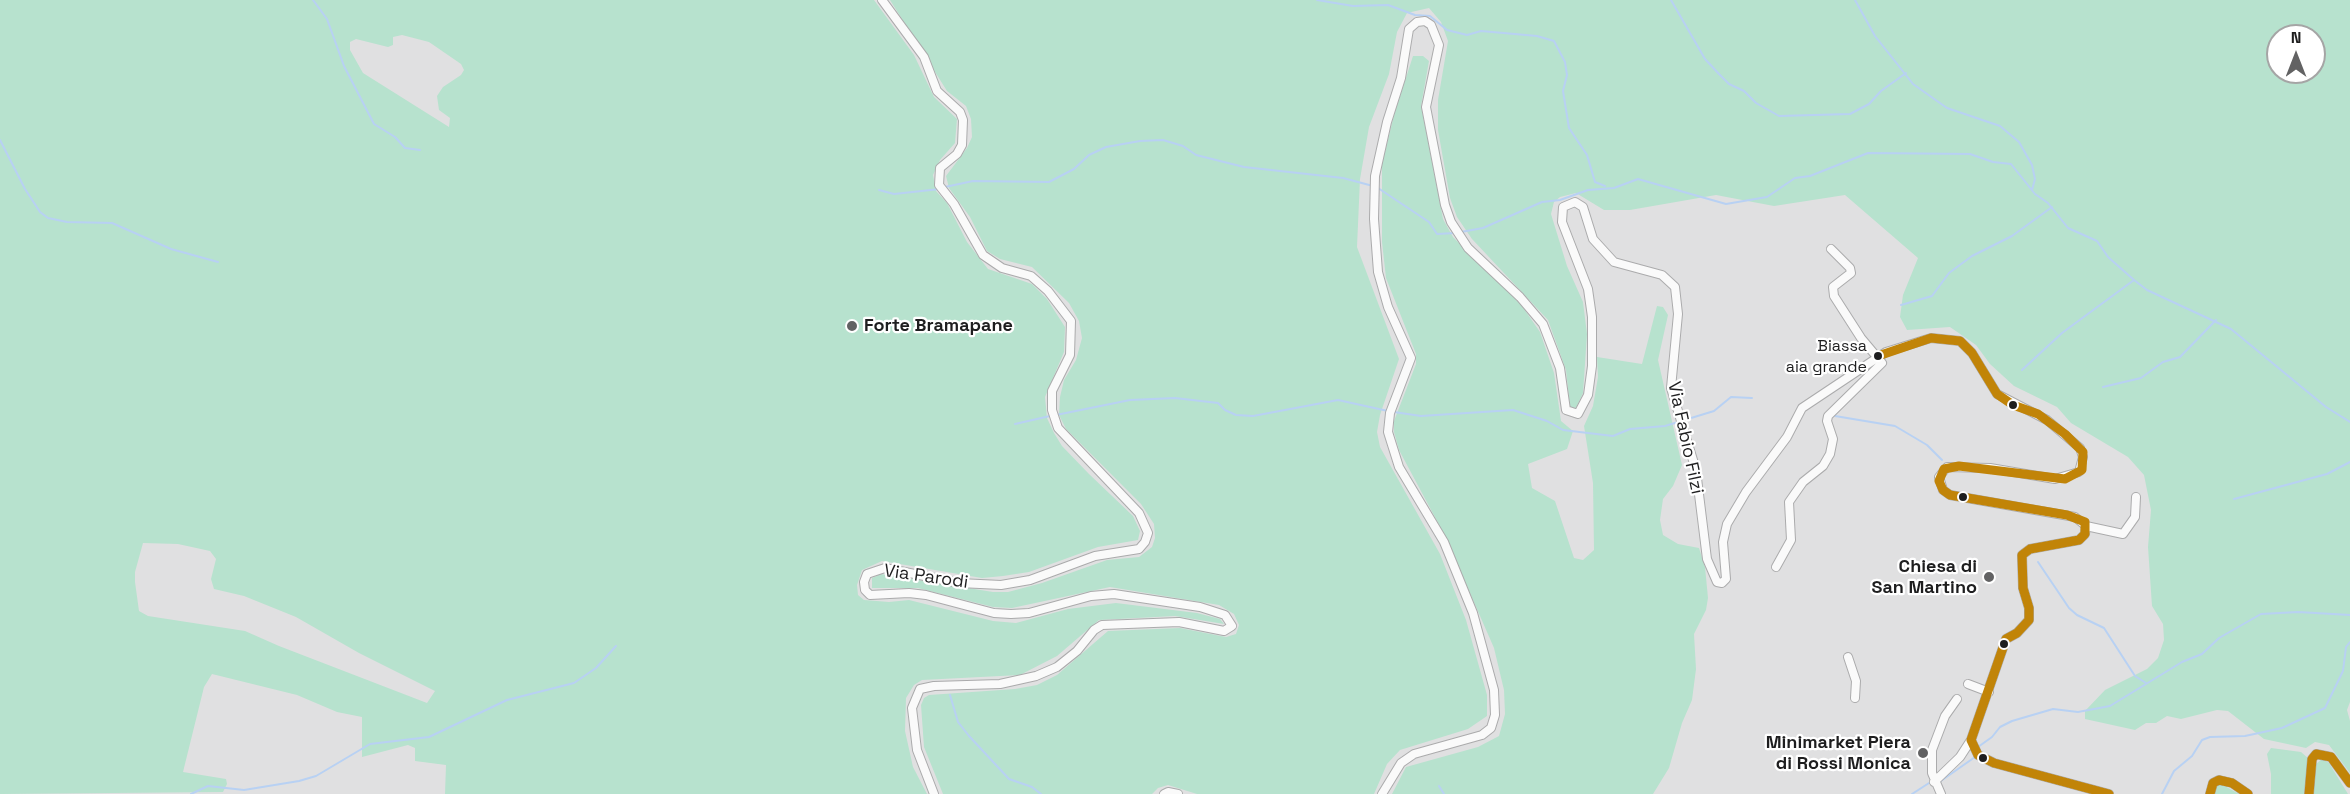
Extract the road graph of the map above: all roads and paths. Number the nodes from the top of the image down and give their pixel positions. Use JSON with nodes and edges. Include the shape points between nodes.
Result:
{"nodes":[{"id":1,"x":882,"y":0,"type":"edge"},
{"id":2,"x":1831,"y":249,"type":"dead end"},
{"id":3,"x":1878,"y":356,"type":"junction"},
{"id":4,"x":2136,"y":496,"type":"dead end"},
{"id":5,"x":2086,"y":526,"type":"junction"},
{"id":6,"x":1776,"y":567,"type":"dead end"},
{"id":7,"x":1848,"y":657,"type":"dead end"},
{"id":8,"x":1968,"y":684,"type":"dead end"},
{"id":9,"x":1989,"y":692,"type":"junction"},
{"id":10,"x":1855,"y":698,"type":"dead end"},
{"id":11,"x":1957,"y":699,"type":"dead end"},
{"id":12,"x":1971,"y":740,"type":"junction"},
{"id":13,"x":1934,"y":782,"type":"junction"},
{"id":14,"x":2350,"y":783,"type":"edge"},
{"id":15,"x":934,"y":794,"type":"edge"},
{"id":16,"x":1164,"y":794,"type":"edge"},
{"id":17,"x":1178,"y":794,"type":"edge"},
{"id":18,"x":1382,"y":794,"type":"edge"},
{"id":19,"x":1941,"y":794,"type":"edge"},
{"id":20,"x":2109,"y":794,"type":"edge"},
{"id":21,"x":2210,"y":794,"type":"edge"},
{"id":22,"x":2248,"y":794,"type":"edge"},
{"id":23,"x":2309,"y":794,"type":"edge"}],
"edges":[{"from":1,"to":15,"type":"street","name":"Via Parodi","via":[[924,57],[937,91],[960,112],[963,120],[962,144],[940,168],[939,185],[983,255],[1002,268],[1031,276],[1071,321],[1070,355],[1052,391],[1052,410],[1058,428],[1138,513],[1148,533],[1139,549],[1095,556],[1030,580],[1000,585],[959,583],[885,567],[867,574],[865,590],[870,595],[909,592],[1011,615],[1114,594],[1200,607],[1224,615],[1232,626],[1224,631],[1179,622],[1102,625],[1057,667],[1036,676],[1000,684],[920,689],[912,708],[917,750]]},
{"from":2,"to":3,"type":"street","via":[[1851,273],[1833,287],[1834,296],[1861,338]]},
{"from":3,"to":5,"type":"street","name":"Via Fabio Filzi","via":[[1931,338],[1960,341],[1997,394],[2038,414],[2065,434],[2083,452],[2084,461],[2079,472],[2055,479],[1990,468],[1947,467],[1940,477],[1943,490],[1950,495],[2075,517]]},
{"from":3,"to":6,"type":"street","via":[[1881,365],[1828,416],[1833,439],[1830,454],[1789,502],[1791,540]]},
{"from":3,"to":18,"type":"street","name":"Via Fabio Filzi","via":[[1802,408],[1787,437],[1727,524],[1723,542],[1727,576],[1724,582],[1717,582],[1707,559],[1696,470],[1671,388],[1678,314],[1675,287],[1662,275],[1614,262],[1593,239],[1583,207],[1575,202],[1563,207],[1563,226],[1588,289],[1592,310],[1588,395],[1578,414],[1566,410],[1560,368],[1543,324],[1468,248],[1451,222],[1426,107],[1438,39],[1425,21],[1411,26],[1375,176],[1378,272],[1388,307],[1412,358],[1390,413],[1388,437],[1399,467],[1444,543],[1473,613],[1494,690],[1495,715],[1491,728],[1482,735],[1414,754],[1401,763]]},
{"from":4,"to":5,"type":"street","via":[[2135,517],[2123,534]]},
{"from":5,"to":9,"type":"street","via":[[2079,540],[2034,548],[2022,555],[2029,620],[2006,639]]},
{"from":7,"to":10,"type":"street","via":[[1856,681]]},
{"from":8,"to":9,"type":"street"},
{"from":9,"to":12,"type":"street"},
{"from":11,"to":13,"type":"street","via":[[1935,742],[1931,758]]},
{"from":12,"to":13,"type":"street"},
{"from":12,"to":20,"type":"street","via":[[1978,754],[1994,763]]},
{"from":13,"to":19,"type":"street"},
{"from":14,"to":23,"type":"street","via":[[2331,757],[2316,754],[2312,759]]},
{"from":16,"to":17,"type":"street"},
{"from":21,"to":22,"type":"street","via":[[2213,783],[2219,780]]}]}
